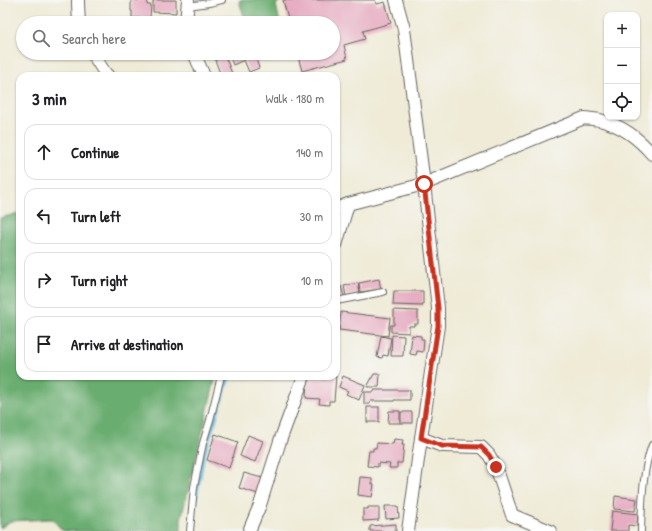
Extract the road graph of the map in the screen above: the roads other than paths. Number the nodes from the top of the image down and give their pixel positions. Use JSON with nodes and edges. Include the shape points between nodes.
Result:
{"nodes":[{"id":1,"x":78,"y":0,"type":"edge"},
{"id":2,"x":222,"y":0,"type":"edge"},
{"id":3,"x":396,"y":0,"type":"edge"},
{"id":4,"x":188,"y":3,"type":"edge"},
{"id":5,"x":79,"y":16,"type":"edge"},
{"id":6,"x":187,"y":16,"type":"edge"},
{"id":7,"x":97,"y":60,"type":"edge"},
{"id":8,"x":197,"y":60,"type":"edge"},
{"id":9,"x":104,"y":72,"type":"edge"},
{"id":10,"x":202,"y":72,"type":"edge"},
{"id":11,"x":652,"y":154,"type":"edge"},
{"id":12,"x":424,"y":184,"type":"junction"},
{"id":13,"x":348,"y":204,"type":"junction"},
{"id":14,"x":340,"y":207,"type":"edge"},
{"id":15,"x":340,"y":232,"type":"edge"},
{"id":16,"x":383,"y":292,"type":"dead end"},
{"id":17,"x":340,"y":300,"type":"edge"},
{"id":18,"x":220,"y":380,"type":"edge"},
{"id":19,"x":302,"y":380,"type":"edge"},
{"id":20,"x":421,"y":438,"type":"junction"},
{"id":21,"x":652,"y":445,"type":"edge"},
{"id":22,"x":190,"y":531,"type":"edge"},
{"id":23,"x":249,"y":531,"type":"edge"},
{"id":24,"x":408,"y":531,"type":"edge"},
{"id":25,"x":550,"y":531,"type":"edge"},
{"id":26,"x":640,"y":531,"type":"edge"}],
"edges":[{"from":1,"to":5,"type":"street"},
{"from":2,"to":4,"type":"lane","via":[[209,4]]},
{"from":3,"to":12,"type":"street","via":[[404,29]]},
{"from":4,"to":6,"type":"street"},
{"from":7,"to":9,"type":"street"},
{"from":8,"to":10,"type":"street"},
{"from":11,"to":12,"type":"street","via":[[642,143],[621,129],[603,121],[584,118]]},
{"from":12,"to":13,"type":"street"},
{"from":12,"to":20,"type":"street","via":[[438,326]]},
{"from":13,"to":14,"type":"street"},
{"from":13,"to":15,"type":"street"},
{"from":16,"to":17,"type":"lane"},
{"from":18,"to":22,"type":"lane","via":[[194,487]]},
{"from":19,"to":23,"type":"street","via":[[280,440],[260,506]]},
{"from":20,"to":24,"type":"street"},
{"from":20,"to":25,"type":"street","via":[[442,446],[481,447],[496,467],[512,515]]},
{"from":21,"to":26,"type":"lane","via":[[646,468]]}]}
